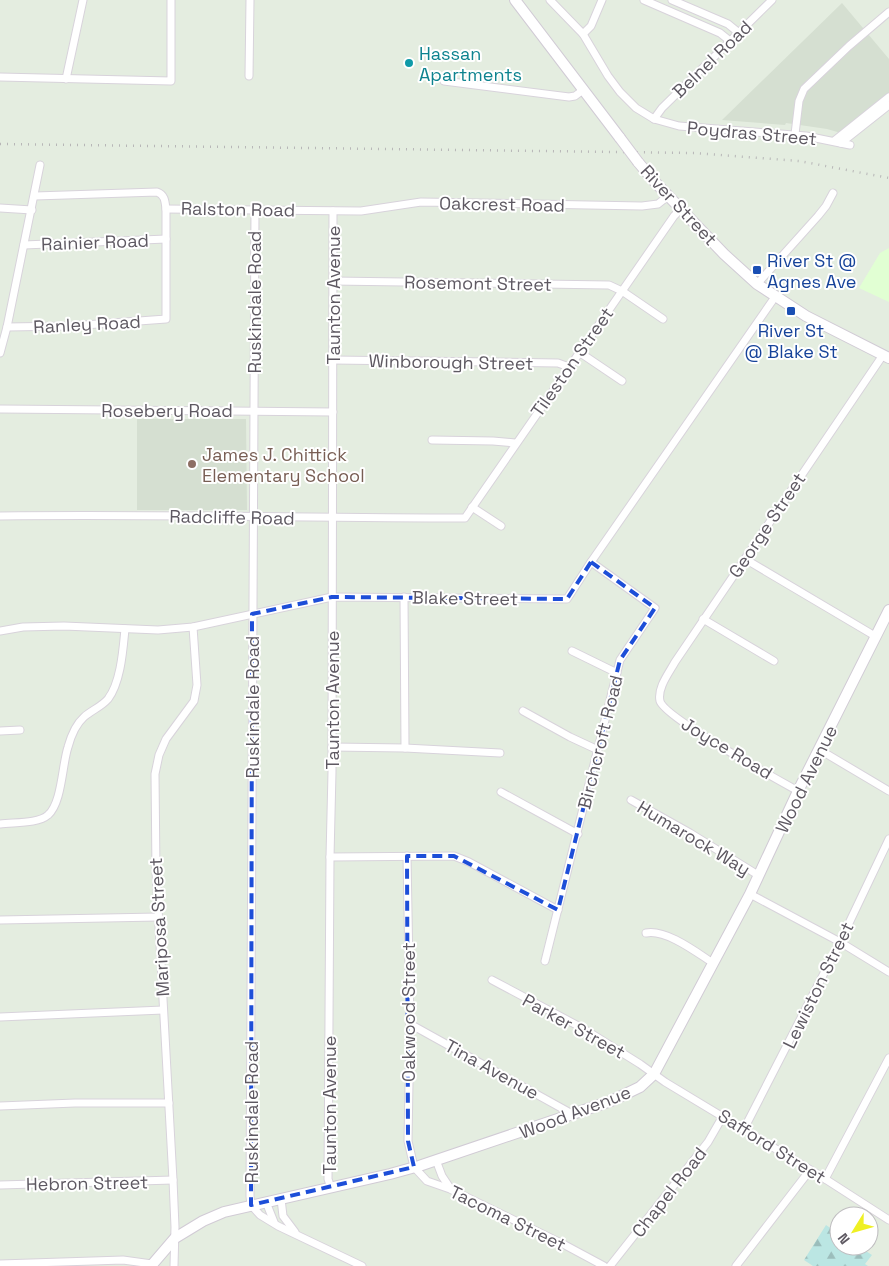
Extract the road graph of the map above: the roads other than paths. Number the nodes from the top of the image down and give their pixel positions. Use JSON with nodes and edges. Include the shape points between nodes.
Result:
{"nodes":[{"id":1,"x":83,"y":0,"type":"edge"},
{"id":2,"x":171,"y":0,"type":"edge"},
{"id":3,"x":250,"y":0,"type":"edge"},
{"id":4,"x":515,"y":0,"type":"edge"},
{"id":5,"x":550,"y":0,"type":"edge"},
{"id":6,"x":602,"y":0,"type":"edge"},
{"id":7,"x":644,"y":0,"type":"edge"},
{"id":8,"x":672,"y":0,"type":"edge"},
{"id":9,"x":772,"y":0,"type":"edge"},
{"id":10,"x":889,"y":12,"type":"edge"},
{"id":11,"x":739,"y":33,"type":"junction"},
{"id":12,"x":583,"y":34,"type":"junction"},
{"id":13,"x":730,"y":41,"type":"junction"},
{"id":14,"x":249,"y":76,"type":"dead end"},
{"id":15,"x":0,"y":77,"type":"edge"},
{"id":16,"x":66,"y":79,"type":"junction"},
{"id":17,"x":444,"y":81,"type":"dead end"},
{"id":18,"x":583,"y":90,"type":"junction"},
{"id":19,"x":889,"y":97,"type":"edge"},
{"id":20,"x":889,"y":105,"type":"edge"},
{"id":21,"x":654,"y":119,"type":"junction"},
{"id":22,"x":795,"y":134,"type":"junction"},
{"id":23,"x":837,"y":142,"type":"junction"},
{"id":24,"x":850,"y":146,"type":"dead end"},
{"id":25,"x":40,"y":166,"type":"dead end"},
{"id":26,"x":833,"y":193,"type":"dead end"},
{"id":27,"x":35,"y":196,"type":"junction"},
{"id":28,"x":668,"y":196,"type":"junction"},
{"id":29,"x":0,"y":208,"type":"edge"},
{"id":30,"x":681,"y":208,"type":"junction"},
{"id":31,"x":166,"y":209,"type":"junction"},
{"id":32,"x":255,"y":209,"type":"junction"},
{"id":33,"x":32,"y":210,"type":"junction"},
{"id":34,"x":333,"y":211,"type":"junction"},
{"id":35,"x":166,"y":239,"type":"junction"},
{"id":36,"x":24,"y":245,"type":"junction"},
{"id":37,"x":333,"y":281,"type":"junction"},
{"id":38,"x":757,"y":284,"type":"junction"},
{"id":39,"x":622,"y":291,"type":"junction"},
{"id":40,"x":775,"y":297,"type":"junction"},
{"id":41,"x":663,"y":320,"type":"dead end"},
{"id":42,"x":7,"y":328,"type":"junction"},
{"id":43,"x":0,"y":352,"type":"edge"},
{"id":44,"x":579,"y":352,"type":"junction"},
{"id":45,"x":886,"y":356,"type":"edge"},
{"id":46,"x":333,"y":360,"type":"junction"},
{"id":47,"x":569,"y":367,"type":"junction"},
{"id":48,"x":622,"y":381,"type":"dead end"},
{"id":49,"x":0,"y":409,"type":"edge"},
{"id":50,"x":253,"y":411,"type":"junction"},
{"id":51,"x":333,"y":412,"type":"junction"},
{"id":52,"x":432,"y":440,"type":"dead end"},
{"id":53,"x":515,"y":444,"type":"junction"},
{"id":54,"x":472,"y":507,"type":"junction"},
{"id":55,"x":0,"y":516,"type":"edge"},
{"id":56,"x":253,"y":517,"type":"junction"},
{"id":57,"x":332,"y":518,"type":"junction"},
{"id":58,"x":465,"y":518,"type":"joint"},
{"id":59,"x":501,"y":526,"type":"dead end"},
{"id":60,"x":744,"y":559,"type":"junction"},
{"id":61,"x":591,"y":562,"type":"junction"},
{"id":62,"x":332,"y":597,"type":"junction"},
{"id":63,"x":404,"y":598,"type":"junction"},
{"id":64,"x":888,"y":613,"type":"edge"},
{"id":65,"x":252,"y":614,"type":"junction"},
{"id":66,"x":704,"y":619,"type":"junction"},
{"id":67,"x":193,"y":627,"type":"junction"},
{"id":68,"x":125,"y":629,"type":"junction"},
{"id":69,"x":0,"y":630,"type":"edge"},
{"id":70,"x":876,"y":636,"type":"junction"},
{"id":71,"x":572,"y":651,"type":"dead end"},
{"id":72,"x":774,"y":661,"type":"dead end"},
{"id":73,"x":617,"y":673,"type":"junction"},
{"id":74,"x":660,"y":700,"type":"joint"},
{"id":75,"x":523,"y":711,"type":"dead end"},
{"id":76,"x":20,"y":730,"type":"dead end"},
{"id":77,"x":0,"y":731,"type":"edge"},
{"id":78,"x":332,"y":747,"type":"junction"},
{"id":79,"x":405,"y":748,"type":"junction"},
{"id":80,"x":598,"y":750,"type":"junction"},
{"id":81,"x":820,"y":750,"type":"junction"},
{"id":82,"x":500,"y":753,"type":"dead end"},
{"id":83,"x":798,"y":791,"type":"junction"},
{"id":84,"x":889,"y":791,"type":"edge"},
{"id":85,"x":501,"y":792,"type":"dead end"},
{"id":86,"x":631,"y":800,"type":"dead end"},
{"id":87,"x":0,"y":824,"type":"edge"},
{"id":88,"x":578,"y":834,"type":"junction"},
{"id":89,"x":889,"y":839,"type":"edge"},
{"id":90,"x":407,"y":856,"type":"junction"},
{"id":91,"x":330,"y":857,"type":"junction"},
{"id":92,"x":758,"y":876,"type":"junction"},
{"id":93,"x":750,"y":894,"type":"junction"},
{"id":94,"x":558,"y":910,"type":"junction"},
{"id":95,"x":158,"y":917,"type":"junction"},
{"id":96,"x":0,"y":920,"type":"edge"},
{"id":97,"x":646,"y":933,"type":"dead end"},
{"id":98,"x":840,"y":942,"type":"junction"},
{"id":99,"x":545,"y":961,"type":"dead end"},
{"id":100,"x":713,"y":962,"type":"junction"},
{"id":101,"x":889,"y":972,"type":"edge"},
{"id":102,"x":492,"y":980,"type":"dead end"},
{"id":103,"x":163,"y":1010,"type":"junction"},
{"id":104,"x":0,"y":1017,"type":"edge"},
{"id":105,"x":410,"y":1024,"type":"junction"},
{"id":106,"x":889,"y":1058,"type":"edge"},
{"id":107,"x":654,"y":1074,"type":"junction"},
{"id":108,"x":169,"y":1103,"type":"junction"},
{"id":109,"x":0,"y":1106,"type":"edge"},
{"id":110,"x":574,"y":1115,"type":"junction"},
{"id":111,"x":723,"y":1116,"type":"junction"},
{"id":112,"x":744,"y":1129,"type":"junction"},
{"id":113,"x":436,"y":1160,"type":"junction"},
{"id":114,"x":414,"y":1167,"type":"junction"},
{"id":115,"x":810,"y":1170,"type":"junction"},
{"id":116,"x":825,"y":1179,"type":"junction"},
{"id":117,"x":173,"y":1180,"type":"junction"},
{"id":118,"x":0,"y":1185,"type":"edge"},
{"id":119,"x":331,"y":1188,"type":"junction"},
{"id":120,"x":450,"y":1189,"type":"junction"},
{"id":121,"x":281,"y":1199,"type":"junction"},
{"id":122,"x":266,"y":1202,"type":"junction"},
{"id":123,"x":251,"y":1205,"type":"junction"},
{"id":124,"x":889,"y":1220,"type":"edge"},
{"id":125,"x":274,"y":1222,"type":"junction"},
{"id":126,"x":296,"y":1233,"type":"junction"},
{"id":127,"x":175,"y":1238,"type":"junction"},
{"id":128,"x":0,"y":1264,"type":"edge"},
{"id":129,"x":25,"y":1265,"type":"edge"},
{"id":130,"x":152,"y":1265,"type":"edge"},
{"id":131,"x":174,"y":1266,"type":"edge"},
{"id":132,"x":362,"y":1266,"type":"edge"},
{"id":133,"x":604,"y":1266,"type":"edge"},
{"id":134,"x":610,"y":1266,"type":"edge"},
{"id":135,"x":736,"y":1266,"type":"edge"}],
"edges":[{"from":1,"to":16,"type":"street"},
{"from":2,"to":16,"type":"street","via":[[171,81]]},
{"from":3,"to":14,"type":"street"},
{"from":4,"to":18,"type":"main road","name":"River Street"},
{"from":5,"to":12,"type":"street"},
{"from":6,"to":12,"type":"street","via":[[591,26]]},
{"from":7,"to":13,"type":"street","via":[[720,33]]},
{"from":8,"to":11,"type":"street","via":[[728,24]]},
{"from":9,"to":11,"type":"street","name":"Belnel Road"},
{"from":10,"to":22,"type":"street","via":[[804,89],[799,101]]},
{"from":11,"to":13,"type":"street","name":"Belnel Road"},
{"from":12,"to":21,"type":"street","via":[[615,87],[636,108]]},
{"from":13,"to":21,"type":"street","name":"Belnel Road"},
{"from":15,"to":16,"type":"street"},
{"from":17,"to":18,"type":"street","via":[[569,97]]},
{"from":18,"to":28,"type":"main road","name":"River Street","bridge":true},
{"from":19,"to":23,"type":"street"},
{"from":20,"to":23,"type":"street"},
{"from":21,"to":22,"type":"street","name":"Poydras Street","via":[[679,126]]},
{"from":22,"to":23,"type":"street","name":"Poydras Street"},
{"from":23,"to":24,"type":"street","name":"Poydras Street"},
{"from":25,"to":27,"type":"street"},
{"from":26,"to":38,"type":"street","via":[[818,216]]},
{"from":27,"to":31,"type":"street","name":"Ralston Road","via":[[157,192],[164,197]]},
{"from":27,"to":33,"type":"street"},
{"from":28,"to":30,"type":"main road","name":"River Street"},
{"from":28,"to":34,"type":"street","name":"Oakcrest Road","via":[[658,204],[642,206],[420,202],[375,210]]},
{"from":29,"to":33,"type":"street"},
{"from":30,"to":38,"type":"main road","name":"River Street"},
{"from":30,"to":39,"type":"street","name":"Tileston Street"},
{"from":31,"to":32,"type":"street","name":"Ralston Road"},
{"from":31,"to":35,"type":"street"},
{"from":32,"to":34,"type":"street","name":"Ralston Road"},
{"from":32,"to":50,"type":"street","name":"Ruskindale Road"},
{"from":33,"to":36,"type":"street"},
{"from":34,"to":37,"type":"street","name":"Taunton Avenue"},
{"from":35,"to":36,"type":"street","name":"Rainier Road"},
{"from":35,"to":42,"type":"street","name":"Ranley Road","via":[[166,319]]},
{"from":36,"to":42,"type":"street"},
{"from":37,"to":39,"type":"street","name":"Rosemont Street","via":[[604,285]]},
{"from":37,"to":46,"type":"street","name":"Taunton Avenue"},
{"from":38,"to":40,"type":"main road","name":"River Street"},
{"from":39,"to":41,"type":"street"},
{"from":39,"to":44,"type":"street","name":"Tileston Street"},
{"from":40,"to":45,"type":"main road","name":"River Street","via":[[823,326]]},
{"from":40,"to":61,"type":"street","name":"Blake Street"},
{"from":42,"to":43,"type":"street"},
{"from":44,"to":47,"type":"street","name":"Tileston Street"},
{"from":44,"to":48,"type":"street"},
{"from":45,"to":60,"type":"street","name":"George Street"},
{"from":46,"to":47,"type":"street","name":"Winborough Street","via":[[558,363]]},
{"from":46,"to":51,"type":"street","name":"Taunton Avenue"},
{"from":47,"to":53,"type":"street","name":"Tileston Street"},
{"from":49,"to":50,"type":"street","name":"Rosebery Road"},
{"from":50,"to":51,"type":"street","name":"Rosebery Road"},
{"from":50,"to":56,"type":"street","name":"Ruskindale Road"},
{"from":51,"to":57,"type":"street","name":"Taunton Avenue"},
{"from":52,"to":53,"type":"street"},
{"from":53,"to":54,"type":"street","name":"Tileston Street"},
{"from":54,"to":58,"type":"street","name":"Tileston Street"},
{"from":54,"to":59,"type":"street"},
{"from":55,"to":56,"type":"street","name":"Radcliffe Road"},
{"from":56,"to":57,"type":"street","name":"Radcliffe Road"},
{"from":56,"to":65,"type":"street","name":"Ruskindale Road"},
{"from":57,"to":58,"type":"street","name":"Radcliffe Road"},
{"from":57,"to":62,"type":"street","name":"Taunton Avenue"},
{"from":60,"to":66,"type":"street","name":"George Street"},
{"from":60,"to":70,"type":"street"},
{"from":61,"to":63,"type":"street","name":"Blake Street","via":[[567,599]]},
{"from":61,"to":73,"type":"street","name":"Birchcroft Road","via":[[655,608],[620,660]]},
{"from":62,"to":63,"type":"street","name":"Blake Street"},
{"from":62,"to":65,"type":"street","name":"Blake Street"},
{"from":62,"to":78,"type":"street","name":"Taunton Avenue"},
{"from":63,"to":79,"type":"street"},
{"from":64,"to":70,"type":"main road","name":"Wood Avenue"},
{"from":65,"to":67,"type":"street","name":"Blake Street"},
{"from":65,"to":123,"type":"street","name":"Ruskindale Road"},
{"from":66,"to":72,"type":"street"},
{"from":66,"to":74,"type":"street","name":"George Street","via":[[675,662],[662,688]]},
{"from":67,"to":68,"type":"street","name":"Blake Street"},
{"from":67,"to":95,"type":"street","name":"Mariposa Street","via":[[197,685],[194,701],[166,739],[156,774]]},
{"from":68,"to":69,"type":"street","name":"Blake Street","via":[[64,626]]},
{"from":68,"to":87,"type":"street","via":[[116,685],[109,698],[75,726],[58,800],[50,814],[42,820]]},
{"from":70,"to":81,"type":"main road","name":"Wood Avenue"},
{"from":71,"to":73,"type":"street"},
{"from":73,"to":80,"type":"street","name":"Birchcroft Road"},
{"from":74,"to":83,"type":"street","name":"Joyce Road","via":[[662,706],[687,725]]},
{"from":75,"to":80,"type":"street"},
{"from":76,"to":77,"type":"street"},
{"from":78,"to":79,"type":"street"},
{"from":78,"to":91,"type":"street","name":"Taunton Avenue"},
{"from":79,"to":82,"type":"street"},
{"from":80,"to":88,"type":"street","name":"Birchcroft Road"},
{"from":81,"to":83,"type":"main road","name":"Wood Avenue"},
{"from":81,"to":84,"type":"street"},
{"from":83,"to":92,"type":"main road","name":"Wood Avenue"},
{"from":85,"to":88,"type":"street"},
{"from":86,"to":92,"type":"street","name":"Humarock Way"},
{"from":88,"to":94,"type":"street","name":"Birchcroft Road"},
{"from":89,"to":98,"type":"street","name":"Lewiston Street"},
{"from":90,"to":91,"type":"street"},
{"from":90,"to":94,"type":"street","via":[[454,856]]},
{"from":90,"to":105,"type":"street","name":"Oakwood Street"},
{"from":91,"to":119,"type":"street","name":"Taunton Avenue","via":[[328,1179]]},
{"from":92,"to":93,"type":"main road","name":"Wood Avenue"},
{"from":93,"to":98,"type":"street"},
{"from":93,"to":100,"type":"main road","name":"Wood Avenue"},
{"from":94,"to":99,"type":"street","name":"Birchcroft Road"},
{"from":95,"to":96,"type":"street"},
{"from":95,"to":103,"type":"street","name":"Mariposa Street"},
{"from":97,"to":100,"type":"street","via":[[673,939]]},
{"from":98,"to":101,"type":"street"},
{"from":98,"to":112,"type":"street","name":"Lewiston Street"},
{"from":100,"to":107,"type":"main road","name":"Wood Avenue"},
{"from":102,"to":107,"type":"street","name":"Parker Street","via":[[584,1029]]},
{"from":103,"to":104,"type":"street"},
{"from":103,"to":108,"type":"street","name":"Mariposa Street"},
{"from":105,"to":110,"type":"street","name":"Tina Avenue"},
{"from":105,"to":114,"type":"street","name":"Oakwood Street","via":[[408,1141]]},
{"from":106,"to":116,"type":"street"},
{"from":107,"to":110,"type":"main road","name":"Wood Avenue","via":[[624,1096]]},
{"from":107,"to":111,"type":"street","name":"Safford Street"},
{"from":108,"to":109,"type":"street"},
{"from":108,"to":117,"type":"street","name":"Mariposa Street"},
{"from":110,"to":113,"type":"main road","name":"Wood Avenue"},
{"from":111,"to":112,"type":"street","name":"Safford Street"},
{"from":111,"to":134,"type":"street","name":"Chapel Road","via":[[708,1142]]},
{"from":112,"to":115,"type":"street","name":"Safford Street"},
{"from":113,"to":114,"type":"main road","name":"Wood Avenue"},
{"from":113,"to":120,"type":"street"},
{"from":114,"to":119,"type":"main road","name":"Wood Avenue"},
{"from":114,"to":120,"type":"street","name":"Tacoma Street","via":[[427,1181]]},
{"from":115,"to":116,"type":"street","name":"Safford Street"},
{"from":115,"to":135,"type":"street"},
{"from":116,"to":124,"type":"street","name":"Safford Street"},
{"from":117,"to":118,"type":"street","name":"Hebron Street"},
{"from":117,"to":127,"type":"street","name":"Mariposa Street"},
{"from":119,"to":121,"type":"main road","name":"Wood Avenue"},
{"from":120,"to":133,"type":"street","name":"Tacoma Street"},
{"from":121,"to":122,"type":"main road","name":"Wood Avenue"},
{"from":121,"to":126,"type":"street","via":[[283,1216]]},
{"from":122,"to":123,"type":"main road","name":"Wood Avenue"},
{"from":122,"to":125,"type":"street"},
{"from":123,"to":125,"type":"street","via":[[260,1215]]},
{"from":123,"to":127,"type":"main road","name":"Wood Avenue","via":[[203,1221]]},
{"from":125,"to":126,"type":"street"},
{"from":126,"to":132,"type":"street"},
{"from":127,"to":130,"type":"main road","name":"Wood Avenue"},
{"from":127,"to":131,"type":"street","name":"Mariposa Street"},
{"from":128,"to":129,"type":"street"},
{"from":129,"to":130,"type":"street","via":[[123,1260]]}]}
